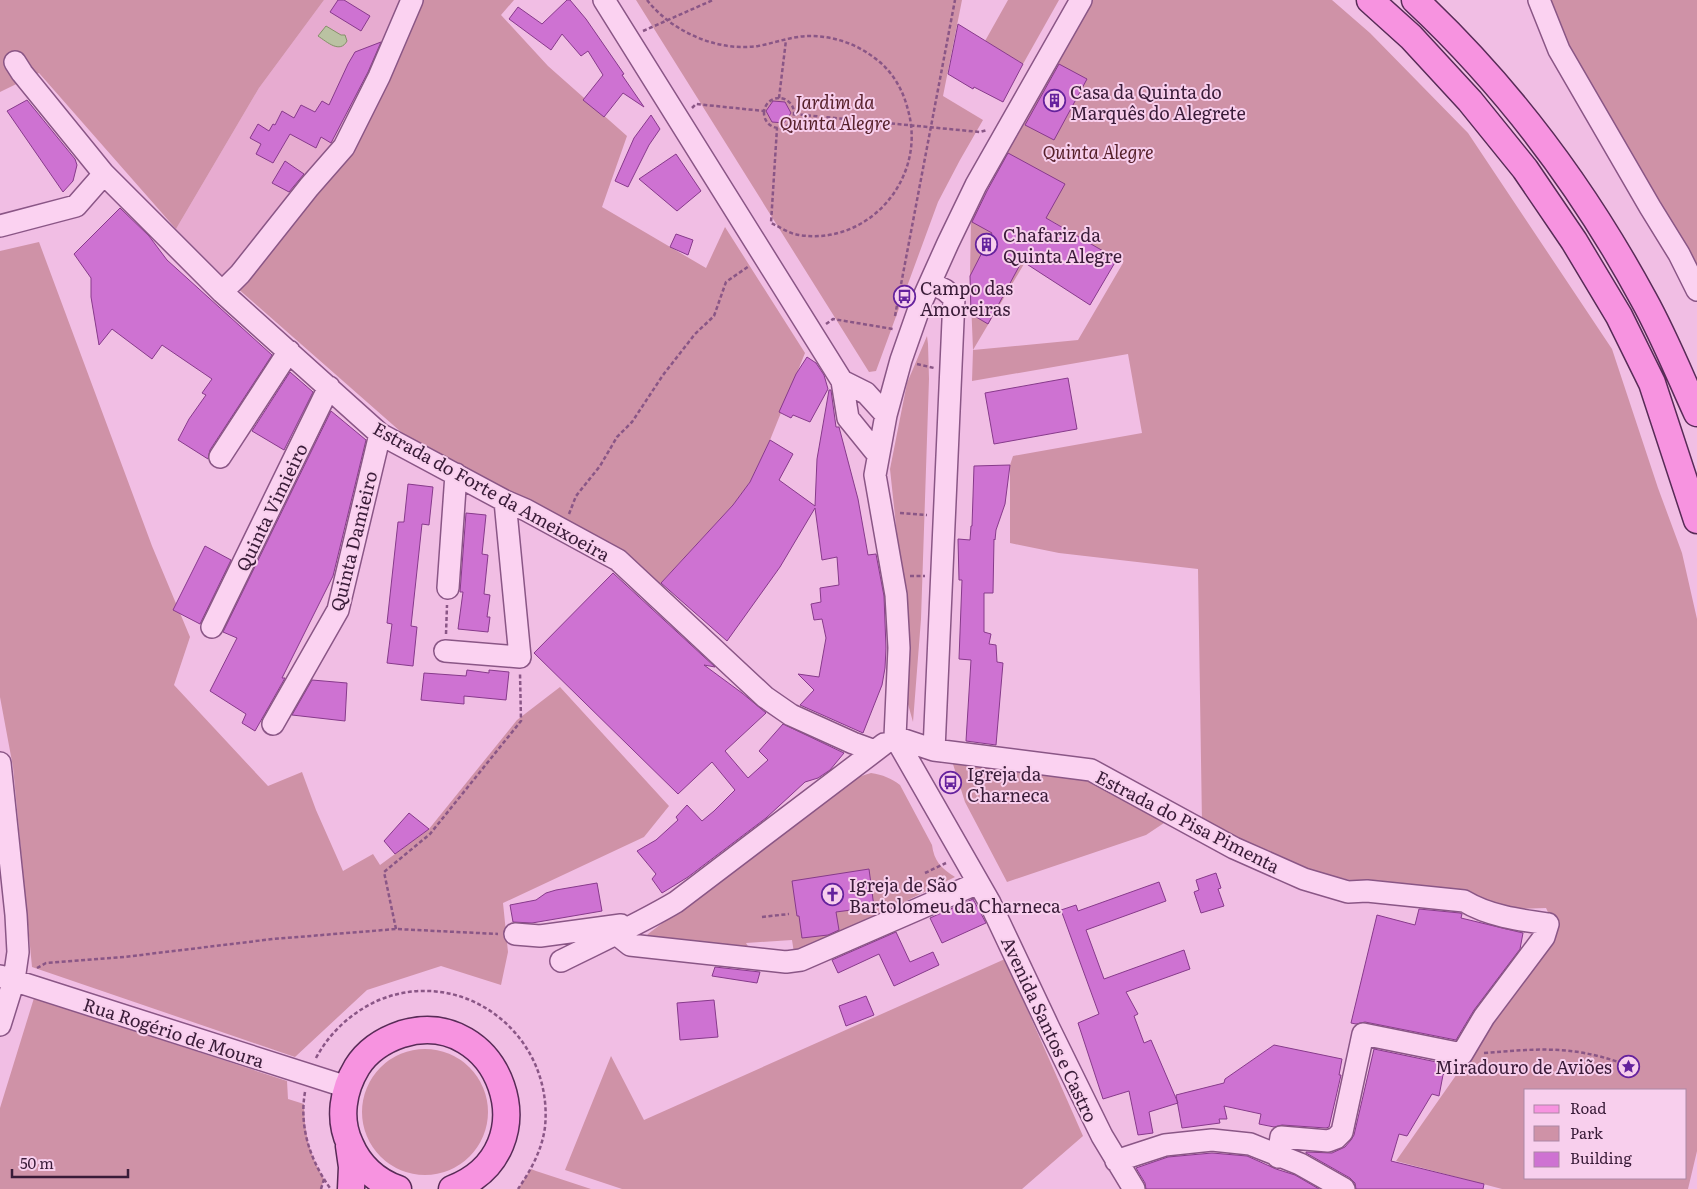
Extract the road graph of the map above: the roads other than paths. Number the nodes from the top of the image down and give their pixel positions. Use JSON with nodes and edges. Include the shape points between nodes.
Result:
{"nodes":[{"id":1,"x":412,"y":0,"type":"edge"},
{"id":2,"x":604,"y":0,"type":"edge"},
{"id":3,"x":1081,"y":0,"type":"edge"},
{"id":4,"x":1370,"y":0,"type":"edge"},
{"id":5,"x":1415,"y":0,"type":"edge"},
{"id":6,"x":1540,"y":0,"type":"edge"},
{"id":7,"x":15,"y":62,"type":"dead end"},
{"id":8,"x":104,"y":174,"type":"junction"},
{"id":9,"x":0,"y":226,"type":"edge"},
{"id":10,"x":930,"y":283,"type":"junction"},
{"id":11,"x":1697,"y":290,"type":"edge"},
{"id":12,"x":222,"y":292,"type":"junction"},
{"id":13,"x":289,"y":351,"type":"junction"},
{"id":14,"x":842,"y":381,"type":"junction"},
{"id":15,"x":329,"y":387,"type":"junction"},
{"id":16,"x":1697,"y":413,"type":"edge"},
{"id":17,"x":886,"y":415,"type":"junction"},
{"id":18,"x":380,"y":434,"type":"junction"},
{"id":19,"x":878,"y":455,"type":"junction"},
{"id":20,"x":220,"y":457,"type":"dead end"},
{"id":21,"x":456,"y":474,"type":"junction"},
{"id":22,"x":505,"y":501,"type":"junction"},
{"id":23,"x":1697,"y":520,"type":"edge"},
{"id":24,"x":448,"y":588,"type":"road end"},
{"id":25,"x":212,"y":627,"type":"dead end"},
{"id":26,"x":445,"y":651,"type":"road end"},
{"id":27,"x":273,"y":724,"type":"dead end"},
{"id":28,"x":894,"y":737,"type":"junction"},
{"id":29,"x":934,"y":750,"type":"junction"},
{"id":30,"x":875,"y":751,"type":"junction"},
{"id":31,"x":0,"y":763,"type":"edge"},
{"id":32,"x":5,"y":851,"type":"edge"},
{"id":33,"x":978,"y":883,"type":"junction"},
{"id":34,"x":641,"y":922,"type":"junction"},
{"id":35,"x":616,"y":933,"type":"junction"},
{"id":36,"x":515,"y":934,"type":"road end"},
{"id":37,"x":561,"y":961,"type":"dead end"},
{"id":38,"x":7,"y":978,"type":"edge"},
{"id":39,"x":0,"y":1025,"type":"edge"},
{"id":40,"x":348,"y":1087,"type":"junction"},
{"id":41,"x":348,"y":1140,"type":"junction"},
{"id":42,"x":1278,"y":1157,"type":"junction"},
{"id":43,"x":1116,"y":1161,"type":"junction"},
{"id":44,"x":462,"y":1185,"type":"edge"},
{"id":45,"x":351,"y":1189,"type":"edge"},
{"id":46,"x":398,"y":1189,"type":"edge"},
{"id":47,"x":1134,"y":1189,"type":"edge"},
{"id":48,"x":1344,"y":1189,"type":"edge"}],
"edges":[{"from":1,"to":12,"type":"street","via":[[344,147]]},
{"from":2,"to":14,"type":"street"},
{"from":3,"to":10,"type":"street","via":[[980,178]]},
{"from":4,"to":23,"type":"main road","via":[[1410,37],[1498,134],[1550,204],[1597,278],[1652,383]]},
{"from":5,"to":16,"type":"main road","via":[[1522,115],[1600,225],[1645,302]]},
{"from":6,"to":11,"type":"street","via":[[1559,50]]},
{"from":7,"to":8,"type":"street","name":"Estrada do Forte da Ameixoeira"},
{"from":8,"to":9,"type":"street","via":[[76,206]]},
{"from":8,"to":12,"type":"street","name":"Estrada do Forte da Ameixoeira"},
{"from":10,"to":17,"type":"street","via":[[901,360]]},
{"from":10,"to":29,"type":"street","via":[[954,298]]},
{"from":12,"to":13,"type":"street","name":"Estrada do Forte da Ameixoeira"},
{"from":13,"to":15,"type":"street","name":"Estrada do Forte da Ameixoeira"},
{"from":13,"to":20,"type":"street"},
{"from":14,"to":17,"type":"street","via":[[866,393]]},
{"from":14,"to":19,"type":"street","via":[[848,418]]},
{"from":15,"to":18,"type":"street","name":"Estrada do Forte da Ameixoeira"},
{"from":15,"to":25,"type":"street","name":"Quinta Vimieiro"},
{"from":17,"to":19,"type":"street"},
{"from":18,"to":21,"type":"street","name":"Estrada do Forte da Ameixoeira"},
{"from":18,"to":27,"type":"street","name":"Quinta Damieiro","via":[[338,610]]},
{"from":19,"to":28,"type":"street","via":[[875,475],[896,595],[899,648]]},
{"from":21,"to":22,"type":"street","name":"Estrada do Forte da Ameixoeira"},
{"from":21,"to":24,"type":"street"},
{"from":22,"to":26,"type":"street","via":[[520,657]]},
{"from":22,"to":30,"type":"street","name":"Estrada do Forte da Ameixoeira","via":[[618,560],[765,697],[791,715]]},
{"from":28,"to":29,"type":"street","name":"Estrada do Pisa Pimenta"},
{"from":28,"to":30,"type":"street"},
{"from":28,"to":33,"type":"street","name":"Avenida Santos e Castro"},
{"from":29,"to":42,"type":"street","name":"Estrada do Pisa Pimenta","via":[[1091,770],[1234,848],[1304,879],[1348,892],[1464,901],[1476,909],[1548,924],[1544,938],[1484,1017],[1462,1054],[1363,1034],[1342,1132],[1328,1140],[1281,1137]]},
{"from":30,"to":34,"type":"street","via":[[676,902]]},
{"from":31,"to":32,"type":"street"},
{"from":32,"to":38,"type":"street","via":[[16,916],[18,952]]},
{"from":33,"to":35,"type":"street","via":[[800,960],[786,962],[630,945]]},
{"from":33,"to":43,"type":"street","name":"Avenida Santos e Castro"},
{"from":34,"to":35,"type":"street"},
{"from":34,"to":36,"type":"street","via":[[540,936]]},
{"from":35,"to":37,"type":"street"},
{"from":38,"to":39,"type":"street"},
{"from":38,"to":40,"type":"street","name":"Rua Rogério de Moura"},
{"from":40,"to":41,"type":"main road","via":[[343,1106]]},
{"from":40,"to":44,"type":"main road","via":[[368,1054],[397,1036],[420,1031],[443,1033],[474,1047],[497,1074],[505,1095],[505,1130],[486,1166]]},
{"from":41,"to":45,"type":"main road"},
{"from":41,"to":46,"type":"main road","via":[[367,1170]]},
{"from":42,"to":43,"type":"street","via":[[1250,1144],[1212,1140],[1165,1145]]},
{"from":42,"to":48,"type":"street","via":[[1300,1164]]},
{"from":43,"to":47,"type":"street","name":"Avenida Santos e Castro"}]}
